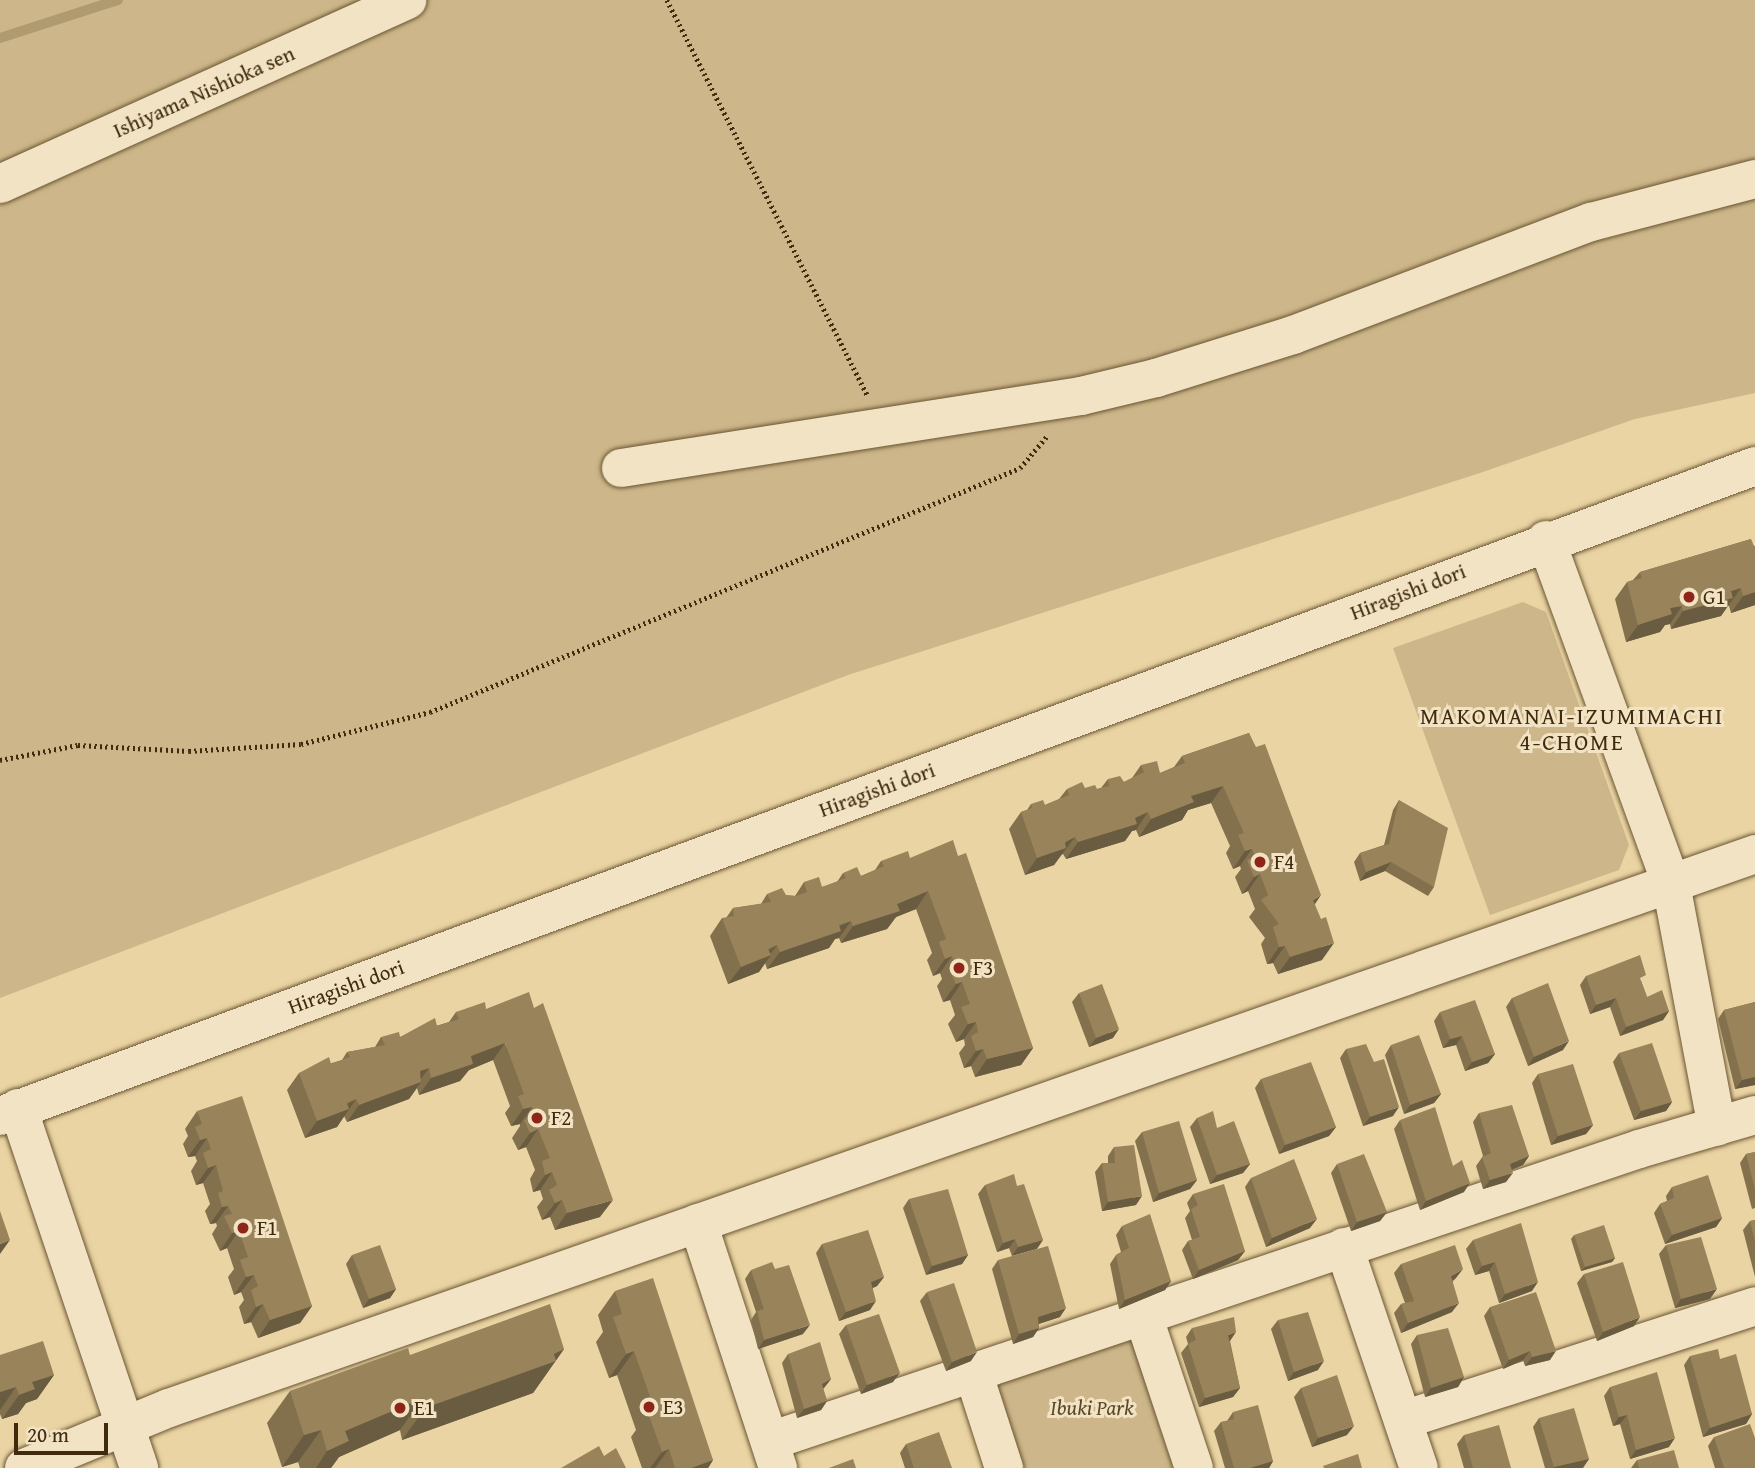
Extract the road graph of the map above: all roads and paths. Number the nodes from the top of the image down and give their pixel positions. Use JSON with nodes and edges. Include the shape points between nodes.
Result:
{"nodes":[{"id":1,"x":407,"y":0,"type":"edge"},
{"id":2,"x":667,"y":0,"type":"edge"},
{"id":3,"x":1755,"y":179,"type":"edge"},
{"id":4,"x":0,"y":184,"type":"edge"},
{"id":5,"x":1082,"y":396,"type":"junction"},
{"id":6,"x":883,"y":425,"type":"junction"},
{"id":7,"x":1755,"y":466,"type":"edge"},
{"id":8,"x":621,"y":468,"type":"dead end"},
{"id":9,"x":1546,"y":540,"type":"junction"},
{"id":10,"x":0,"y":760,"type":"edge"},
{"id":11,"x":1755,"y":854,"type":"edge"},
{"id":12,"x":1671,"y":884,"type":"junction"},
{"id":13,"x":9,"y":1112,"type":"edge"},
{"id":14,"x":1755,"y":1115,"type":"edge"},
{"id":15,"x":1717,"y":1126,"type":"junction"},
{"id":16,"x":698,"y":1223,"type":"junction"},
{"id":17,"x":1343,"y":1247,"type":"junction"},
{"id":18,"x":1755,"y":1306,"type":"edge"},
{"id":19,"x":1143,"y":1315,"type":"junction"},
{"id":20,"x":973,"y":1372,"type":"junction"},
{"id":21,"x":1403,"y":1420,"type":"junction"},
{"id":22,"x":124,"y":1424,"type":"junction"},
{"id":23,"x":774,"y":1455,"type":"edge"},
{"id":24,"x":24,"y":1468,"type":"edge"},
{"id":25,"x":139,"y":1468,"type":"edge"},
{"id":26,"x":1004,"y":1468,"type":"edge"},
{"id":27,"x":1194,"y":1468,"type":"edge"},
{"id":28,"x":1419,"y":1468,"type":"edge"}],
"edges":[{"from":1,"to":4,"type":"street","name":"Ishiyama Nishioka sen"},
{"from":2,"to":6,"type":"path"},
{"from":3,"to":5,"type":"street","via":[[1591,222],[1293,335]]},
{"from":5,"to":6,"type":"street"},
{"from":5,"to":10,"type":"path","via":[[1020,468],[430,712],[301,744],[189,751],[78,745]]},
{"from":6,"to":8,"type":"street"},
{"from":7,"to":9,"type":"street","name":"Hiragishi dori"},
{"from":9,"to":12,"type":"street"},
{"from":9,"to":13,"type":"street","name":"Hiragishi dori"},
{"from":11,"to":12,"type":"street"},
{"from":12,"to":15,"type":"street"},
{"from":12,"to":16,"type":"street"},
{"from":13,"to":22,"type":"street"},
{"from":14,"to":15,"type":"street"},
{"from":15,"to":17,"type":"street"},
{"from":16,"to":22,"type":"street"},
{"from":16,"to":23,"type":"street"},
{"from":17,"to":19,"type":"street"},
{"from":17,"to":21,"type":"street"},
{"from":18,"to":21,"type":"street"},
{"from":19,"to":20,"type":"street"},
{"from":19,"to":27,"type":"street"},
{"from":20,"to":23,"type":"street"},
{"from":20,"to":26,"type":"street"},
{"from":21,"to":28,"type":"street"},
{"from":22,"to":24,"type":"street"},
{"from":22,"to":25,"type":"street"}]}
